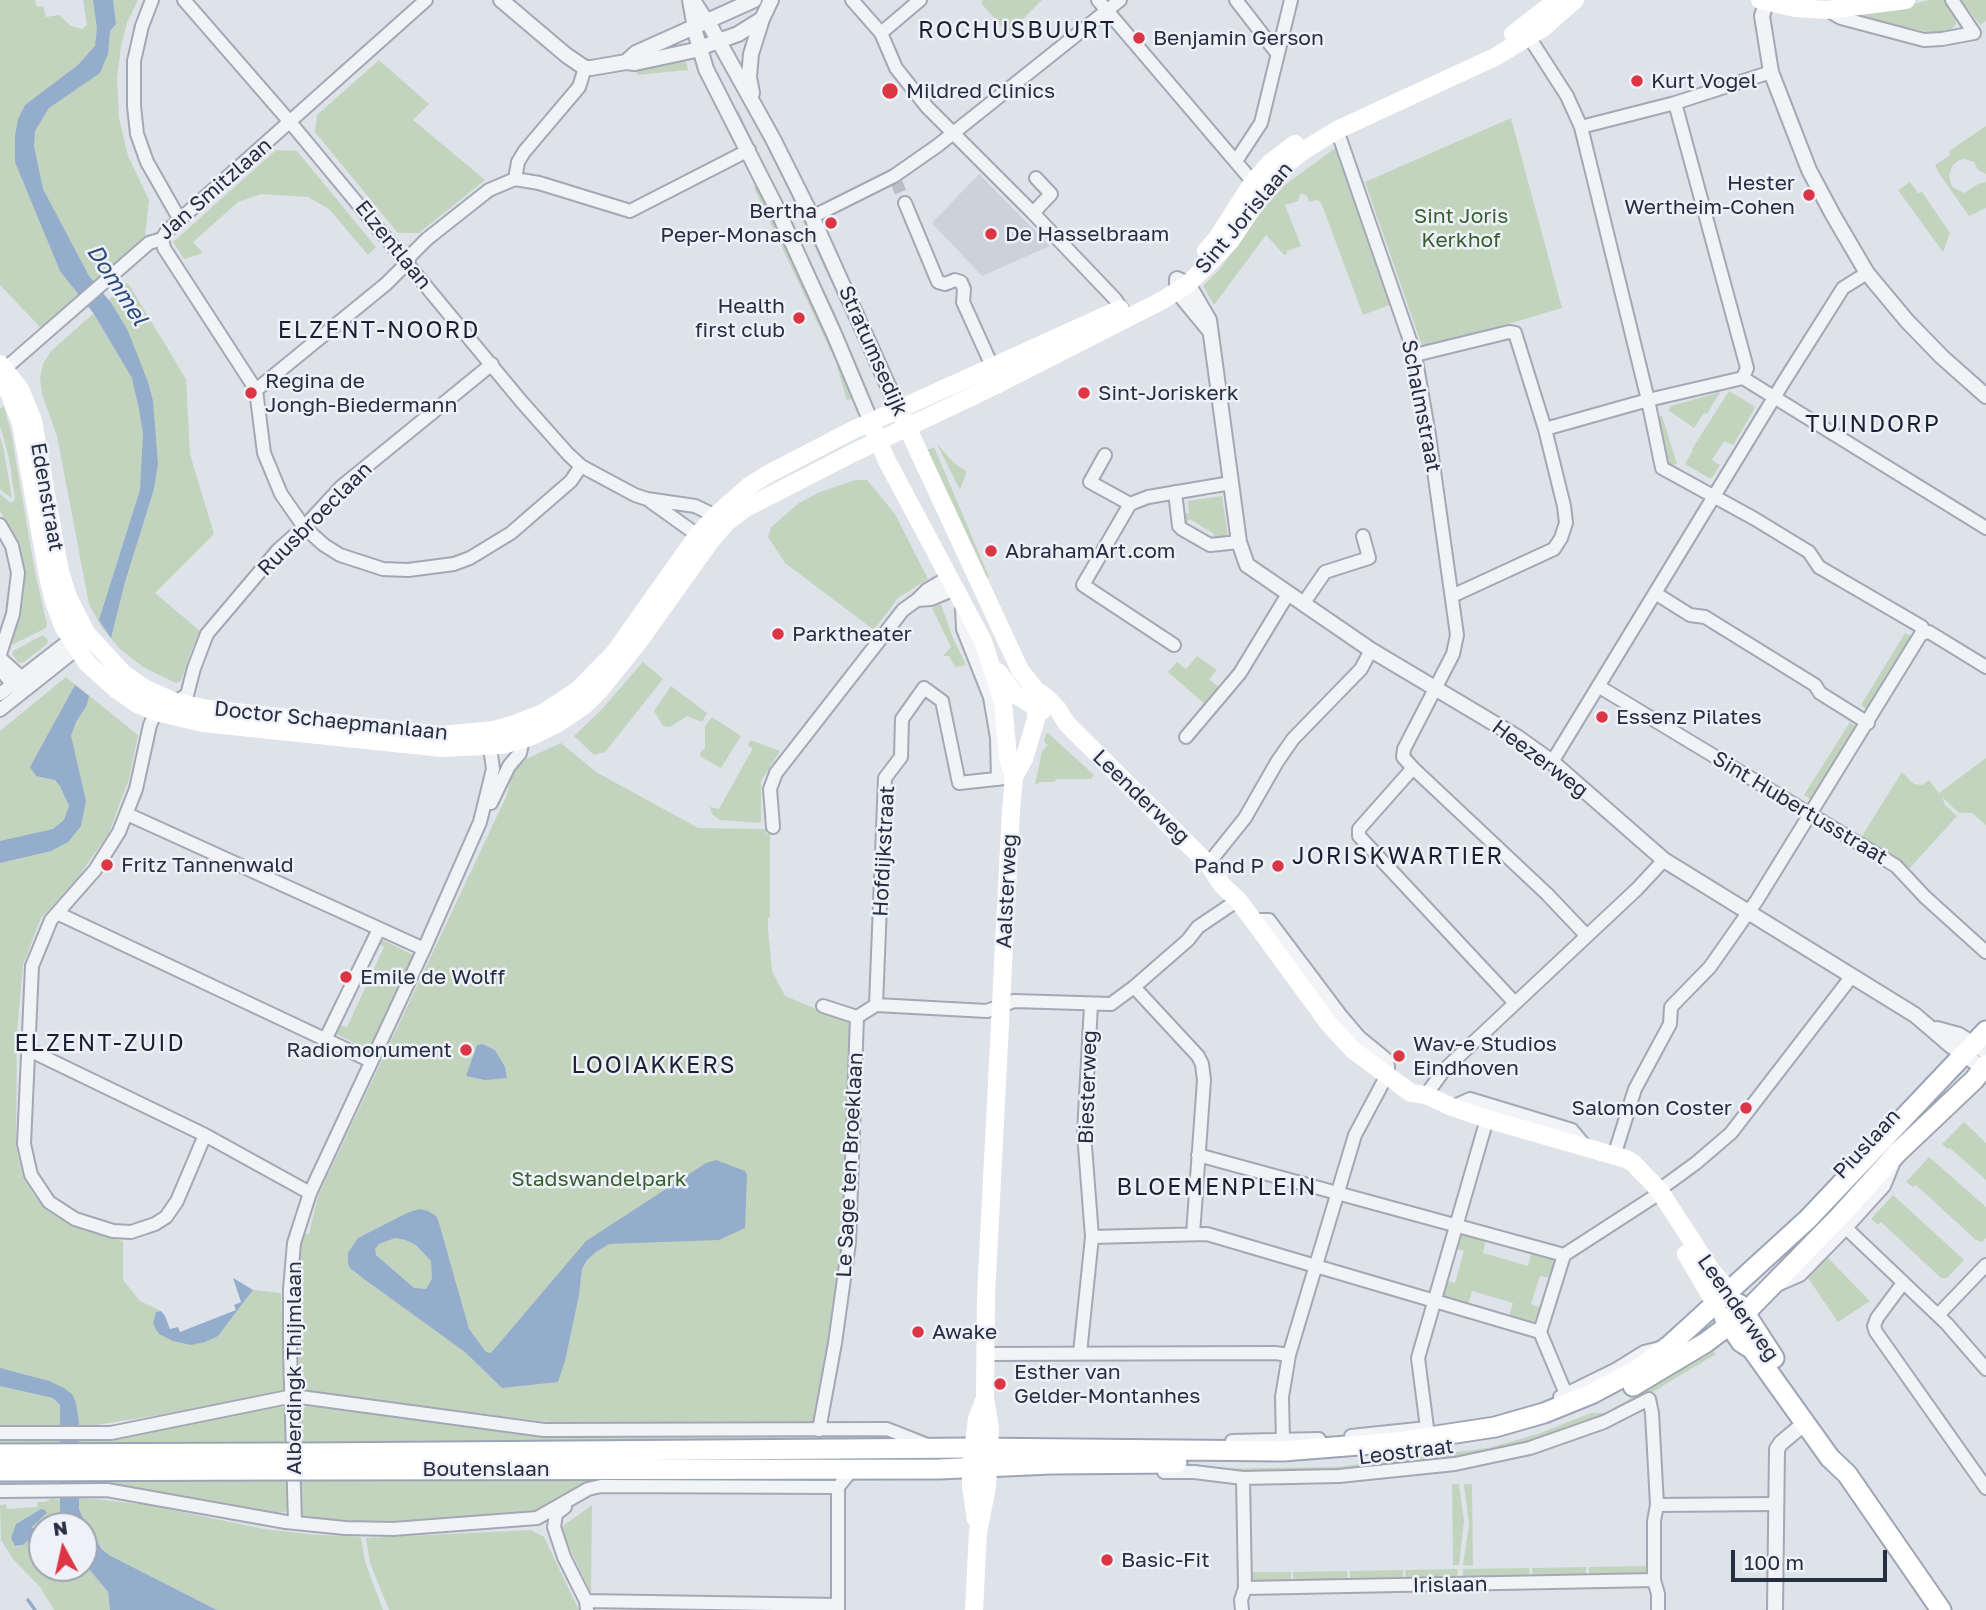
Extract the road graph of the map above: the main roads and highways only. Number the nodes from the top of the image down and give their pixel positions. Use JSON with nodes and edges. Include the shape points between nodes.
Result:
{"nodes":[{"id":1,"x":1557,"y":0,"type":"edge"},
{"id":2,"x":1575,"y":0,"type":"edge"},
{"id":3,"x":1906,"y":0,"type":"edge"},
{"id":4,"x":1769,"y":1,"type":"edge"},
{"id":5,"x":1180,"y":285,"type":"junction"},
{"id":6,"x":1125,"y":313,"type":"junction"},
{"id":7,"x":1,"y":371,"type":"edge"},
{"id":8,"x":899,"y":410,"type":"junction"},
{"id":9,"x":870,"y":422,"type":"junction"},
{"id":10,"x":907,"y":427,"type":"junction"},
{"id":11,"x":878,"y":440,"type":"junction"},
{"id":12,"x":721,"y":519,"type":"junction"},
{"id":13,"x":703,"y":539,"type":"junction"},
{"id":14,"x":78,"y":640,"type":"junction"},
{"id":15,"x":992,"y":664,"type":"junction"},
{"id":16,"x":1036,"y":699,"type":"junction"},
{"id":17,"x":495,"y":741,"type":"junction"},
{"id":18,"x":1006,"y":778,"type":"junction"},
{"id":19,"x":1981,"y":1055,"type":"edge"},
{"id":20,"x":1723,"y":1298,"type":"junction"},
{"id":21,"x":1745,"y":1313,"type":"junction"},
{"id":22,"x":1730,"y":1326,"type":"junction"},
{"id":23,"x":981,"y":1448,"type":"junction"},
{"id":24,"x":0,"y":1454,"type":"edge"},
{"id":25,"x":307,"y":1462,"type":"junction"},
{"id":26,"x":980,"y":1468,"type":"junction"},
{"id":27,"x":0,"y":1471,"type":"edge"},
{"id":28,"x":70,"y":1472,"type":"junction"},
{"id":29,"x":1847,"y":1474,"type":"junction"},
{"id":30,"x":974,"y":1610,"type":"edge"},
{"id":31,"x":1941,"y":1610,"type":"edge"}],
"edges":[{"from":1,"to":5,"type":"main road","name":"Sint Jorislaan","via":[[1485,52],[1331,123],[1284,151],[1253,182]]},
{"from":2,"to":5,"type":"main road","name":"Sint Jorislaan","via":[[1530,37],[1476,67],[1337,130],[1303,151],[1264,190],[1231,240]]},
{"from":3,"to":4,"type":"main road","via":[[1827,10],[1795,9]]},
{"from":5,"to":6,"type":"main road","name":"Sint Jorislaan","via":[[1140,301]]},
{"from":6,"to":8,"type":"main road","name":"Sint Jorislaan","via":[[992,366]]},
{"from":6,"to":10,"type":"main road","name":"Sint Jorislaan","via":[[998,384]]},
{"from":7,"to":14,"type":"main road","name":"Edenstraat","via":[[20,389],[30,410],[60,572]]},
{"from":8,"to":9,"type":"main road","name":"Sint Jorislaan"},
{"from":8,"to":10,"type":"main road","name":"Stratumsedijk"},
{"from":9,"to":11,"type":"main road","name":"Stratumsedijk"},
{"from":9,"to":12,"type":"main road","via":[[749,486]]},
{"from":10,"to":11,"type":"main road","name":"Sint Jorislaan"},
{"from":10,"to":16,"type":"main road","name":"Stratumsedijk"},
{"from":11,"to":12,"type":"main road"},
{"from":11,"to":15,"type":"main road","name":"Stratumsedijk"},
{"from":12,"to":13,"type":"main road"},
{"from":13,"to":17,"type":"main road","name":"Doctor Schaepmanlaan","via":[[595,675],[549,710]]},
{"from":13,"to":17,"type":"main road","name":"Doctor Schaepmanlaan","via":[[640,640],[599,691],[572,715],[523,739]]},
{"from":14,"to":17,"type":"main road","name":"Doctor Schaepmanlaan","via":[[144,688],[175,702]]},
{"from":14,"to":17,"type":"main road","name":"Doctor Schaepmanlaan","via":[[102,678],[156,712],[203,723],[442,748]]},
{"from":15,"to":16,"type":"main road","name":"Leenderweg","via":[[1016,695]]},
{"from":15,"to":18,"type":"main road","name":"Aalsterweg","via":[[1006,713]]},
{"from":16,"to":18,"type":"main road","name":"Aalsterweg","via":[[1024,759]]},
{"from":16,"to":20,"type":"main road","name":"Leenderweg","via":[[1221,874],[1235,897],[1261,920],[1329,1024],[1353,1050],[1411,1093],[1633,1163],[1711,1270]]},
{"from":18,"to":23,"type":"main road","name":"Aalsterweg","via":[[1002,1005],[993,1013],[991,1057],[998,1083],[985,1398],[977,1419]]},
{"from":19,"to":20,"type":"main road","name":"Piuslaan","via":[[1941,1079],[1808,1219]]},
{"from":19,"to":21,"type":"main road","name":"Piuslaan","via":[[1974,1080],[1897,1153]]},
{"from":20,"to":21,"type":"main road","name":"Leenderweg"},
{"from":20,"to":22,"type":"main road","name":"Leenderweg"},
{"from":20,"to":23,"type":"main road","name":"Leostraat","via":[[1638,1369],[1535,1416],[1473,1432],[1308,1450]]},
{"from":21,"to":22,"type":"main road","name":"Leostraat"},
{"from":21,"to":29,"type":"main road","name":"Leenderweg","via":[[1839,1453]]},
{"from":22,"to":26,"type":"main road","name":"Leostraat","via":[[1604,1401],[1485,1441],[1314,1461]]},
{"from":22,"to":29,"type":"main road","name":"Leenderweg"},
{"from":23,"to":25,"type":"main road","name":"Boutenslaan"},
{"from":23,"to":26,"type":"main road","name":"Aalsterweg"},
{"from":24,"to":28,"type":"main road","name":"Boutenslaan"},
{"from":25,"to":26,"type":"main road","name":"Boutenslaan"},
{"from":25,"to":28,"type":"main road","name":"Boutenslaan","bridge":true},
{"from":26,"to":30,"type":"main road","name":"Aalsterweg"},
{"from":27,"to":28,"type":"main road","name":"Boutenslaan"},
{"from":29,"to":31,"type":"main road","name":"Leenderweg"}]}
